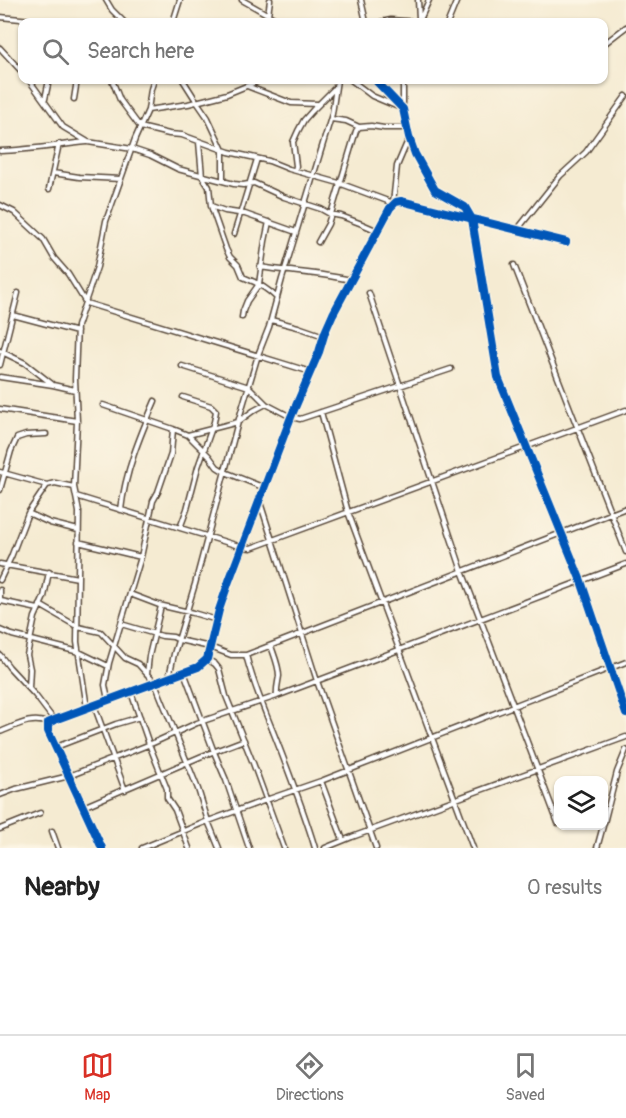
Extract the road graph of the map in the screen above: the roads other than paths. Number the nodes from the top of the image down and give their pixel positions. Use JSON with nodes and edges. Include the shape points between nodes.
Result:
{"nodes":[{"id":1,"x":106,"y":0,"type":"edge"},
{"id":2,"x":180,"y":0,"type":"edge"},
{"id":3,"x":242,"y":0,"type":"edge"},
{"id":4,"x":270,"y":0,"type":"edge"},
{"id":5,"x":360,"y":0,"type":"edge"},
{"id":6,"x":418,"y":0,"type":"edge"},
{"id":7,"x":429,"y":0,"type":"edge"},
{"id":8,"x":457,"y":0,"type":"edge"},
{"id":9,"x":268,"y":15,"type":"junction"},
{"id":10,"x":0,"y":17,"type":"edge"},
{"id":11,"x":120,"y":18,"type":"edge"},
{"id":12,"x":174,"y":18,"type":"edge"},
{"id":13,"x":274,"y":18,"type":"edge"},
{"id":14,"x":365,"y":18,"type":"edge"},
{"id":15,"x":419,"y":18,"type":"edge"},
{"id":16,"x":421,"y":18,"type":"edge"},
{"id":17,"x":450,"y":18,"type":"edge"},
{"id":18,"x":18,"y":19,"type":"edge"},
{"id":19,"x":626,"y":27,"type":"edge"},
{"id":20,"x":608,"y":40,"type":"edge"},
{"id":21,"x":0,"y":48,"type":"edge"},
{"id":22,"x":18,"y":68,"type":"edge"},
{"id":23,"x":32,"y":84,"type":"edge"},
{"id":24,"x":48,"y":84,"type":"edge"},
{"id":25,"x":76,"y":84,"type":"edge"},
{"id":26,"x":114,"y":84,"type":"edge"},
{"id":27,"x":152,"y":84,"type":"edge"},
{"id":28,"x":186,"y":84,"type":"edge"},
{"id":29,"x":252,"y":84,"type":"edge"},
{"id":30,"x":336,"y":84,"type":"edge"},
{"id":31,"x":356,"y":84,"type":"edge"},
{"id":32,"x":379,"y":84,"type":"edge"},
{"id":33,"x":404,"y":84,"type":"edge"},
{"id":34,"x":247,"y":86,"type":"junction"},
{"id":35,"x":335,"y":88,"type":"junction"},
{"id":36,"x":626,"y":96,"type":"edge"},
{"id":37,"x":74,"y":99,"type":"dead end"},
{"id":38,"x":44,"y":100,"type":"junction"},
{"id":39,"x":197,"y":102,"type":"junction"},
{"id":40,"x":318,"y":104,"type":"junction"},
{"id":41,"x":403,"y":109,"type":"junction"},
{"id":42,"x":148,"y":110,"type":"junction"},
{"id":43,"x":331,"y":119,"type":"junction"},
{"id":44,"x":140,"y":127,"type":"junction"},
{"id":45,"x":359,"y":127,"type":"junction"},
{"id":46,"x":406,"y":128,"type":"junction"},
{"id":47,"x":409,"y":137,"type":"junction"},
{"id":48,"x":88,"y":142,"type":"junction"},
{"id":49,"x":199,"y":142,"type":"junction"},
{"id":50,"x":59,"y":144,"type":"junction"},
{"id":51,"x":132,"y":149,"type":"junction"},
{"id":52,"x":223,"y":150,"type":"junction"},
{"id":53,"x":0,"y":151,"type":"edge"},
{"id":54,"x":257,"y":159,"type":"junction"},
{"id":55,"x":295,"y":171,"type":"junction"},
{"id":56,"x":52,"y":173,"type":"junction"},
{"id":57,"x":202,"y":176,"type":"junction"},
{"id":58,"x":313,"y":176,"type":"junction"},
{"id":59,"x":121,"y":179,"type":"junction"},
{"id":60,"x":223,"y":180,"type":"junction"},
{"id":61,"x":339,"y":183,"type":"junction"},
{"id":62,"x":249,"y":184,"type":"junction"},
{"id":63,"x":49,"y":189,"type":"dead end"},
{"id":64,"x":393,"y":203,"type":"junction"},
{"id":65,"x":305,"y":205,"type":"junction"},
{"id":66,"x":0,"y":206,"type":"edge"},
{"id":67,"x":211,"y":206,"type":"junction"},
{"id":68,"x":240,"y":213,"type":"junction"},
{"id":69,"x":330,"y":214,"type":"junction"},
{"id":70,"x":472,"y":219,"type":"junction"},
{"id":71,"x":269,"y":222,"type":"junction"},
{"id":72,"x":517,"y":230,"type":"junction"},
{"id":73,"x":378,"y":231,"type":"junction"},
{"id":74,"x":296,"y":232,"type":"junction"},
{"id":75,"x":234,"y":234,"type":"dead end"},
{"id":76,"x":318,"y":242,"type":"dead end"},
{"id":77,"x":566,"y":242,"type":"dead end"},
{"id":78,"x":514,"y":265,"type":"dead end"},
{"id":79,"x":260,"y":267,"type":"junction"},
{"id":80,"x":285,"y":271,"type":"junction"},
{"id":81,"x":351,"y":280,"type":"junction"},
{"id":82,"x":259,"y":284,"type":"junction"},
{"id":83,"x":18,"y":293,"type":"dead end"},
{"id":84,"x":369,"y":293,"type":"dead end"},
{"id":85,"x":277,"y":298,"type":"junction"},
{"id":86,"x":86,"y":303,"type":"junction"},
{"id":87,"x":13,"y":315,"type":"junction"},
{"id":88,"x":242,"y":317,"type":"dead end"},
{"id":89,"x":271,"y":320,"type":"junction"},
{"id":90,"x":77,"y":332,"type":"junction"},
{"id":91,"x":324,"y":336,"type":"junction"},
{"id":92,"x":2,"y":352,"type":"edge"},
{"id":93,"x":258,"y":355,"type":"junction"},
{"id":94,"x":0,"y":365,"type":"edge"},
{"id":95,"x":182,"y":366,"type":"dead end"},
{"id":96,"x":451,"y":369,"type":"dead end"},
{"id":97,"x":311,"y":372,"type":"junction"},
{"id":98,"x":0,"y":377,"type":"edge"},
{"id":99,"x":53,"y":385,"type":"junction"},
{"id":100,"x":400,"y":386,"type":"junction"},
{"id":101,"x":249,"y":387,"type":"junction"},
{"id":102,"x":75,"y":390,"type":"junction"},
{"id":103,"x":183,"y":397,"type":"dead end"},
{"id":104,"x":154,"y":401,"type":"dead end"},
{"id":105,"x":266,"y":404,"type":"junction"},
{"id":106,"x":103,"y":405,"type":"dead end"},
{"id":107,"x":0,"y":409,"type":"edge"},
{"id":108,"x":626,"y":410,"type":"edge"},
{"id":109,"x":321,"y":412,"type":"junction"},
{"id":110,"x":291,"y":417,"type":"junction"},
{"id":111,"x":147,"y":420,"type":"junction"},
{"id":112,"x":77,"y":421,"type":"junction"},
{"id":113,"x":238,"y":422,"type":"junction"},
{"id":114,"x":578,"y":428,"type":"junction"},
{"id":115,"x":173,"y":429,"type":"junction"},
{"id":116,"x":211,"y":430,"type":"junction"},
{"id":117,"x":46,"y":434,"type":"dead end"},
{"id":118,"x":188,"y":435,"type":"junction"},
{"id":119,"x":526,"y":447,"type":"junction"},
{"id":120,"x":203,"y":450,"type":"junction"},
{"id":121,"x":3,"y":472,"type":"edge"},
{"id":122,"x":225,"y":472,"type":"junction"},
{"id":123,"x":432,"y":482,"type":"junction"},
{"id":124,"x":47,"y":485,"type":"junction"},
{"id":125,"x":74,"y":487,"type":"junction"},
{"id":126,"x":265,"y":488,"type":"junction"},
{"id":127,"x":0,"y":490,"type":"edge"},
{"id":128,"x":76,"y":496,"type":"junction"},
{"id":129,"x":260,"y":502,"type":"junction"},
{"id":130,"x":626,"y":507,"type":"edge"},
{"id":131,"x":121,"y":510,"type":"junction"},
{"id":132,"x":348,"y":512,"type":"junction"},
{"id":133,"x":28,"y":513,"type":"junction"},
{"id":134,"x":611,"y":513,"type":"junction"},
{"id":135,"x":149,"y":519,"type":"junction"},
{"id":136,"x":180,"y":528,"type":"junction"},
{"id":137,"x":78,"y":530,"type":"junction"},
{"id":138,"x":561,"y":533,"type":"junction"},
{"id":139,"x":207,"y":536,"type":"junction"},
{"id":140,"x":272,"y":540,"type":"junction"},
{"id":141,"x":78,"y":543,"type":"junction"},
{"id":142,"x":242,"y":547,"type":"junction"},
{"id":143,"x":626,"y":552,"type":"edge"},
{"id":144,"x":141,"y":557,"type":"junction"},
{"id":145,"x":0,"y":564,"type":"edge"},
{"id":146,"x":626,"y":564,"type":"edge"},
{"id":147,"x":7,"y":565,"type":"junction"},
{"id":148,"x":462,"y":571,"type":"junction"},
{"id":149,"x":49,"y":572,"type":"junction"},
{"id":150,"x":78,"y":578,"type":"junction"},
{"id":151,"x":0,"y":580,"type":"edge"},
{"id":152,"x":580,"y":581,"type":"junction"},
{"id":153,"x":0,"y":590,"type":"edge"},
{"id":154,"x":130,"y":594,"type":"junction"},
{"id":155,"x":0,"y":596,"type":"edge"},
{"id":156,"x":0,"y":602,"type":"edge"},
{"id":157,"x":382,"y":603,"type":"junction"},
{"id":158,"x":161,"y":606,"type":"junction"},
{"id":159,"x":39,"y":607,"type":"junction"},
{"id":160,"x":188,"y":612,"type":"junction"},
{"id":161,"x":481,"y":619,"type":"junction"},
{"id":162,"x":217,"y":620,"type":"junction"},
{"id":163,"x":121,"y":624,"type":"junction"},
{"id":164,"x":78,"y":627,"type":"junction"},
{"id":165,"x":0,"y":630,"type":"edge"},
{"id":166,"x":155,"y":634,"type":"junction"},
{"id":167,"x":302,"y":634,"type":"junction"},
{"id":168,"x":30,"y":639,"type":"junction"},
{"id":169,"x":179,"y":640,"type":"junction"},
{"id":170,"x":271,"y":646,"type":"junction"},
{"id":171,"x":114,"y":647,"type":"junction"},
{"id":172,"x":210,"y":647,"type":"junction"},
{"id":173,"x":399,"y":650,"type":"junction"},
{"id":174,"x":79,"y":652,"type":"junction"},
{"id":175,"x":0,"y":655,"type":"edge"},
{"id":176,"x":246,"y":655,"type":"junction"},
{"id":177,"x":207,"y":659,"type":"junction"},
{"id":178,"x":626,"y":662,"type":"edge"},
{"id":179,"x":108,"y":666,"type":"junction"},
{"id":180,"x":610,"y":668,"type":"junction"},
{"id":181,"x":184,"y":672,"type":"junction"},
{"id":182,"x":147,"y":674,"type":"junction"},
{"id":183,"x":170,"y":677,"type":"junction"},
{"id":184,"x":316,"y":681,"type":"junction"},
{"id":185,"x":155,"y":683,"type":"junction"},
{"id":186,"x":29,"y":688,"type":"junction"},
{"id":187,"x":131,"y":692,"type":"junction"},
{"id":188,"x":277,"y":696,"type":"junction"},
{"id":189,"x":108,"y":700,"type":"junction"},
{"id":190,"x":261,"y":701,"type":"junction"},
{"id":191,"x":94,"y":705,"type":"junction"},
{"id":192,"x":514,"y":706,"type":"junction"},
{"id":193,"x":87,"y":708,"type":"junction"},
{"id":194,"x":232,"y":711,"type":"junction"},
{"id":195,"x":626,"y":714,"type":"edge"},
{"id":196,"x":140,"y":717,"type":"junction"},
{"id":197,"x":54,"y":720,"type":"junction"},
{"id":198,"x":203,"y":721,"type":"junction"},
{"id":199,"x":48,"y":723,"type":"junction"},
{"id":200,"x":103,"y":730,"type":"junction"},
{"id":201,"x":0,"y":732,"type":"edge"},
{"id":202,"x":176,"y":733,"type":"junction"},
{"id":203,"x":626,"y":737,"type":"edge"},
{"id":204,"x":432,"y":738,"type":"junction"},
{"id":205,"x":243,"y":740,"type":"junction"},
{"id":206,"x":149,"y":744,"type":"junction"},
{"id":207,"x":56,"y":747,"type":"junction"},
{"id":208,"x":626,"y":750,"type":"edge"},
{"id":209,"x":214,"y":752,"type":"junction"},
{"id":210,"x":113,"y":758,"type":"junction"},
{"id":211,"x":187,"y":762,"type":"junction"},
{"id":212,"x":538,"y":769,"type":"junction"},
{"id":213,"x":348,"y":771,"type":"junction"},
{"id":214,"x":162,"y":773,"type":"junction"},
{"id":215,"x":69,"y":776,"type":"junction"},
{"id":216,"x":321,"y":781,"type":"junction"},
{"id":217,"x":295,"y":789,"type":"junction"},
{"id":218,"x":125,"y":790,"type":"junction"},
{"id":219,"x":0,"y":795,"type":"edge"},
{"id":220,"x":455,"y":799,"type":"junction"},
{"id":221,"x":266,"y":800,"type":"junction"},
{"id":222,"x":608,"y":805,"type":"edge"},
{"id":223,"x":83,"y":807,"type":"junction"},
{"id":224,"x":237,"y":810,"type":"junction"},
{"id":225,"x":554,"y":812,"type":"edge"},
{"id":226,"x":40,"y":813,"type":"dead end"},
{"id":227,"x":208,"y":821,"type":"junction"},
{"id":228,"x":0,"y":829,"type":"edge"},
{"id":229,"x":370,"y":830,"type":"junction"},
{"id":230,"x":602,"y":830,"type":"edge"},
{"id":231,"x":52,"y":831,"type":"dead end"},
{"id":232,"x":183,"y":832,"type":"junction"},
{"id":233,"x":343,"y":840,"type":"junction"},
{"id":234,"x":58,"y":848,"type":"edge"},
{"id":235,"x":102,"y":848,"type":"edge"},
{"id":236,"x":142,"y":848,"type":"edge"},
{"id":237,"x":189,"y":848,"type":"edge"},
{"id":238,"x":219,"y":848,"type":"edge"},
{"id":239,"x":249,"y":848,"type":"edge"},
{"id":240,"x":284,"y":848,"type":"edge"},
{"id":241,"x":315,"y":848,"type":"edge"},
{"id":242,"x":325,"y":848,"type":"edge"},
{"id":243,"x":376,"y":848,"type":"edge"},
{"id":244,"x":473,"y":848,"type":"edge"},
{"id":245,"x":597,"y":848,"type":"edge"}],
"edges":[{"from":1,"to":11,"type":"street"},
{"from":2,"to":12,"type":"street"},
{"from":3,"to":9,"type":"street"},
{"from":4,"to":9,"type":"street"},
{"from":5,"to":14,"type":"street"},
{"from":6,"to":15,"type":"street"},
{"from":7,"to":16,"type":"street"},
{"from":8,"to":17,"type":"street"},
{"from":9,"to":13,"type":"street"},
{"from":10,"to":18,"type":"street"},
{"from":19,"to":20,"type":"street"},
{"from":21,"to":22,"type":"street"},
{"from":23,"to":38,"type":"street"},
{"from":24,"to":38,"type":"street"},
{"from":25,"to":37,"type":"street"},
{"from":26,"to":44,"type":"street"},
{"from":27,"to":42,"type":"street"},
{"from":28,"to":39,"type":"street"},
{"from":29,"to":34,"type":"street"},
{"from":30,"to":35,"type":"street"},
{"from":31,"to":41,"type":"street","via":[[372,96]]},
{"from":32,"to":41,"type":"street"},
{"from":33,"to":41,"type":"street"},
{"from":34,"to":39,"type":"street"},
{"from":34,"to":40,"type":"street","via":[[291,103]]},
{"from":35,"to":40,"type":"street"},
{"from":35,"to":43,"type":"street"},
{"from":36,"to":72,"type":"street","via":[[586,152],[560,176]]},
{"from":38,"to":48,"type":"street","via":[[63,127]]},
{"from":39,"to":42,"type":"street"},
{"from":39,"to":52,"type":"street"},
{"from":40,"to":55,"type":"street","via":[[293,142]]},
{"from":41,"to":46,"type":"street"},
{"from":42,"to":44,"type":"street"},
{"from":43,"to":45,"type":"street"},
{"from":43,"to":58,"type":"street"},
{"from":44,"to":49,"type":"street"},
{"from":44,"to":51,"type":"street"},
{"from":45,"to":46,"type":"street"},
{"from":45,"to":61,"type":"street"},
{"from":46,"to":47,"type":"street"},
{"from":47,"to":64,"type":"street","via":[[397,166]]},
{"from":47,"to":70,"type":"street","via":[[435,190],[465,207]]},
{"from":48,"to":50,"type":"street"},
{"from":48,"to":51,"type":"street"},
{"from":49,"to":52,"type":"street"},
{"from":49,"to":57,"type":"street"},
{"from":50,"to":53,"type":"street"},
{"from":50,"to":56,"type":"street"},
{"from":51,"to":57,"type":"street"},
{"from":51,"to":59,"type":"street"},
{"from":52,"to":54,"type":"street"},
{"from":52,"to":60,"type":"street"},
{"from":54,"to":55,"type":"street"},
{"from":54,"to":62,"type":"street"},
{"from":55,"to":58,"type":"street"},
{"from":56,"to":59,"type":"street"},
{"from":56,"to":63,"type":"street"},
{"from":57,"to":60,"type":"street"},
{"from":57,"to":67,"type":"street"},
{"from":58,"to":61,"type":"street"},
{"from":58,"to":65,"type":"street"},
{"from":59,"to":86,"type":"street","via":[[106,221]]},
{"from":60,"to":62,"type":"street"},
{"from":61,"to":64,"type":"street"},
{"from":61,"to":69,"type":"street"},
{"from":62,"to":65,"type":"street"},
{"from":62,"to":68,"type":"street"},
{"from":64,"to":70,"type":"street","via":[[401,201]]},
{"from":64,"to":73,"type":"street"},
{"from":65,"to":69,"type":"street"},
{"from":65,"to":74,"type":"street"},
{"from":66,"to":86,"type":"street","via":[[14,212],[43,239]]},
{"from":67,"to":68,"type":"street"},
{"from":67,"to":82,"type":"street","via":[[230,257],[243,277]]},
{"from":68,"to":71,"type":"street"},
{"from":68,"to":75,"type":"street"},
{"from":69,"to":73,"type":"street"},
{"from":69,"to":76,"type":"street"},
{"from":70,"to":72,"type":"street"},
{"from":70,"to":119,"type":"street","via":[[498,377]]},
{"from":71,"to":74,"type":"street"},
{"from":71,"to":79,"type":"street"},
{"from":72,"to":77,"type":"street"},
{"from":73,"to":81,"type":"street"},
{"from":74,"to":80,"type":"street"},
{"from":78,"to":114,"type":"street"},
{"from":79,"to":80,"type":"street"},
{"from":79,"to":82,"type":"street"},
{"from":80,"to":81,"type":"street"},
{"from":80,"to":85,"type":"street"},
{"from":81,"to":91,"type":"street"},
{"from":82,"to":85,"type":"street"},
{"from":82,"to":88,"type":"street"},
{"from":83,"to":87,"type":"street"},
{"from":84,"to":100,"type":"street"},
{"from":85,"to":89,"type":"street"},
{"from":86,"to":90,"type":"street"},
{"from":86,"to":93,"type":"street"},
{"from":87,"to":90,"type":"street"},
{"from":87,"to":92,"type":"street"},
{"from":89,"to":91,"type":"street"},
{"from":89,"to":93,"type":"street"},
{"from":90,"to":102,"type":"street"},
{"from":91,"to":97,"type":"street"},
{"from":92,"to":94,"type":"street"},
{"from":92,"to":99,"type":"street","via":[[25,363]]},
{"from":93,"to":97,"type":"street"},
{"from":93,"to":101,"type":"street"},
{"from":95,"to":101,"type":"street"},
{"from":96,"to":100,"type":"street"},
{"from":97,"to":110,"type":"street"},
{"from":98,"to":99,"type":"street"},
{"from":99,"to":102,"type":"street"},
{"from":100,"to":109,"type":"street"},
{"from":100,"to":123,"type":"street"},
{"from":101,"to":105,"type":"street"},
{"from":101,"to":113,"type":"street"},
{"from":102,"to":112,"type":"street"},
{"from":103,"to":116,"type":"street","via":[[216,411]]},
{"from":104,"to":111,"type":"street"},
{"from":105,"to":110,"type":"street"},
{"from":105,"to":113,"type":"street"},
{"from":106,"to":111,"type":"street"},
{"from":107,"to":112,"type":"street"},
{"from":108,"to":114,"type":"street"},
{"from":109,"to":110,"type":"street","via":[[300,419]]},
{"from":109,"to":132,"type":"street"},
{"from":110,"to":126,"type":"street"},
{"from":111,"to":115,"type":"street"},
{"from":111,"to":131,"type":"street","via":[[132,457]]},
{"from":112,"to":125,"type":"street"},
{"from":113,"to":116,"type":"street"},
{"from":113,"to":122,"type":"street"},
{"from":114,"to":119,"type":"street"},
{"from":114,"to":134,"type":"street"},
{"from":115,"to":118,"type":"street"},
{"from":115,"to":135,"type":"street","via":[[171,454]]},
{"from":116,"to":118,"type":"street"},
{"from":116,"to":120,"type":"street"},
{"from":117,"to":121,"type":"street","via":[[17,438]]},
{"from":118,"to":120,"type":"street"},
{"from":119,"to":123,"type":"street"},
{"from":119,"to":138,"type":"street"},
{"from":120,"to":122,"type":"street"},
{"from":120,"to":136,"type":"street"},
{"from":121,"to":124,"type":"street"},
{"from":121,"to":127,"type":"street"},
{"from":122,"to":126,"type":"street"},
{"from":122,"to":139,"type":"street"},
{"from":123,"to":132,"type":"street"},
{"from":123,"to":148,"type":"street"},
{"from":124,"to":125,"type":"street"},
{"from":124,"to":133,"type":"street"},
{"from":125,"to":128,"type":"street"},
{"from":126,"to":129,"type":"street"},
{"from":128,"to":131,"type":"street"},
{"from":128,"to":137,"type":"street"},
{"from":129,"to":140,"type":"street"},
{"from":129,"to":142,"type":"street"},
{"from":130,"to":134,"type":"street"},
{"from":131,"to":135,"type":"street"},
{"from":132,"to":140,"type":"street"},
{"from":132,"to":157,"type":"street"},
{"from":133,"to":137,"type":"street"},
{"from":133,"to":147,"type":"street"},
{"from":134,"to":138,"type":"street"},
{"from":134,"to":143,"type":"street"},
{"from":135,"to":136,"type":"street"},
{"from":135,"to":144,"type":"street"},
{"from":136,"to":139,"type":"street"},
{"from":137,"to":141,"type":"street"},
{"from":138,"to":148,"type":"street"},
{"from":138,"to":152,"type":"street"},
{"from":139,"to":142,"type":"street"},
{"from":139,"to":160,"type":"street"},
{"from":140,"to":142,"type":"street","via":[[251,548]]},
{"from":140,"to":167,"type":"street"},
{"from":141,"to":144,"type":"street"},
{"from":141,"to":150,"type":"street"},
{"from":142,"to":162,"type":"street"},
{"from":144,"to":154,"type":"street"},
{"from":145,"to":147,"type":"street"},
{"from":146,"to":152,"type":"street"},
{"from":147,"to":149,"type":"street"},
{"from":147,"to":151,"type":"street"},
{"from":148,"to":157,"type":"street"},
{"from":148,"to":161,"type":"street"},
{"from":149,"to":150,"type":"street"},
{"from":149,"to":159,"type":"street"},
{"from":150,"to":164,"type":"street"},
{"from":152,"to":161,"type":"street"},
{"from":152,"to":180,"type":"street"},
{"from":153,"to":155,"type":"street"},
{"from":154,"to":158,"type":"street"},
{"from":154,"to":163,"type":"street"},
{"from":155,"to":156,"type":"street"},
{"from":156,"to":159,"type":"street"},
{"from":157,"to":167,"type":"street"},
{"from":157,"to":173,"type":"street"},
{"from":158,"to":160,"type":"street"},
{"from":158,"to":166,"type":"street"},
{"from":159,"to":164,"type":"street"},
{"from":159,"to":168,"type":"street"},
{"from":160,"to":162,"type":"street"},
{"from":160,"to":169,"type":"street"},
{"from":161,"to":173,"type":"street"},
{"from":161,"to":192,"type":"street"},
{"from":162,"to":172,"type":"street"},
{"from":163,"to":166,"type":"street"},
{"from":163,"to":171,"type":"street"},
{"from":164,"to":171,"type":"street","via":[[101,632]]},
{"from":164,"to":174,"type":"street"},
{"from":165,"to":168,"type":"street"},
{"from":166,"to":169,"type":"street"},
{"from":166,"to":182,"type":"street"},
{"from":167,"to":170,"type":"street"},
{"from":167,"to":184,"type":"street"},
{"from":168,"to":174,"type":"street"},
{"from":168,"to":186,"type":"street"},
{"from":169,"to":172,"type":"street"},
{"from":169,"to":183,"type":"street"},
{"from":170,"to":176,"type":"street"},
{"from":170,"to":188,"type":"street","via":[[279,675]]},
{"from":171,"to":179,"type":"street"},
{"from":171,"to":182,"type":"street"},
{"from":172,"to":176,"type":"street","via":[[231,655]]},
{"from":172,"to":177,"type":"street"},
{"from":173,"to":184,"type":"street"},
{"from":173,"to":204,"type":"street"},
{"from":174,"to":179,"type":"street"},
{"from":174,"to":193,"type":"street"},
{"from":175,"to":186,"type":"street"},
{"from":176,"to":190,"type":"street"},
{"from":177,"to":181,"type":"street"},
{"from":177,"to":194,"type":"street","via":[[219,669]]},
{"from":178,"to":180,"type":"street"},
{"from":179,"to":189,"type":"street"},
{"from":180,"to":192,"type":"street"},
{"from":180,"to":195,"type":"street"},
{"from":181,"to":183,"type":"street"},
{"from":181,"to":198,"type":"street"},
{"from":182,"to":185,"type":"street"},
{"from":183,"to":185,"type":"street"},
{"from":184,"to":188,"type":"street"},
{"from":184,"to":213,"type":"street"},
{"from":185,"to":187,"type":"street"},
{"from":185,"to":202,"type":"street"},
{"from":186,"to":197,"type":"street"},
{"from":187,"to":189,"type":"street"},
{"from":187,"to":196,"type":"street"},
{"from":188,"to":190,"type":"street"},
{"from":189,"to":191,"type":"street"},
{"from":190,"to":194,"type":"street"},
{"from":190,"to":217,"type":"street"},
{"from":191,"to":193,"type":"street"},
{"from":191,"to":200,"type":"street"},
{"from":192,"to":204,"type":"street"},
{"from":192,"to":212,"type":"street"},
{"from":193,"to":197,"type":"street"},
{"from":194,"to":198,"type":"street"},
{"from":194,"to":205,"type":"street"},
{"from":196,"to":200,"type":"street"},
{"from":196,"to":206,"type":"street"},
{"from":197,"to":199,"type":"street"},
{"from":198,"to":202,"type":"street"},
{"from":198,"to":209,"type":"street"},
{"from":199,"to":201,"type":"street","via":[[33,720]]},
{"from":199,"to":207,"type":"street"},
{"from":200,"to":207,"type":"street"},
{"from":200,"to":210,"type":"street"},
{"from":202,"to":206,"type":"street"},
{"from":202,"to":211,"type":"street"},
{"from":203,"to":212,"type":"street"},
{"from":204,"to":213,"type":"street"},
{"from":204,"to":220,"type":"street"},
{"from":205,"to":209,"type":"street"},
{"from":205,"to":221,"type":"street"},
{"from":206,"to":210,"type":"street"},
{"from":206,"to":214,"type":"street"},
{"from":207,"to":215,"type":"street"},
{"from":208,"to":222,"type":"street"},
{"from":209,"to":211,"type":"street"},
{"from":209,"to":224,"type":"street"},
{"from":210,"to":215,"type":"street"},
{"from":210,"to":218,"type":"street"},
{"from":211,"to":214,"type":"street"},
{"from":211,"to":227,"type":"street"},
{"from":212,"to":220,"type":"street"},
{"from":212,"to":225,"type":"street"},
{"from":213,"to":216,"type":"street"},
{"from":213,"to":229,"type":"street"},
{"from":214,"to":218,"type":"street"},
{"from":214,"to":232,"type":"street","via":[[167,798]]},
{"from":215,"to":219,"type":"street"},
{"from":215,"to":223,"type":"street"},
{"from":216,"to":217,"type":"street"},
{"from":216,"to":233,"type":"street"},
{"from":217,"to":221,"type":"street"},
{"from":217,"to":241,"type":"street"},
{"from":218,"to":223,"type":"street"},
{"from":220,"to":229,"type":"street"},
{"from":220,"to":244,"type":"street"},
{"from":221,"to":224,"type":"street"},
{"from":221,"to":240,"type":"street"},
{"from":223,"to":235,"type":"street"},
{"from":224,"to":227,"type":"street"},
{"from":224,"to":239,"type":"street"},
{"from":226,"to":228,"type":"street"},
{"from":227,"to":232,"type":"street"},
{"from":227,"to":238,"type":"street"},
{"from":229,"to":233,"type":"street"},
{"from":229,"to":243,"type":"street"},
{"from":230,"to":245,"type":"street"},
{"from":231,"to":234,"type":"street"},
{"from":232,"to":236,"type":"street"},
{"from":232,"to":237,"type":"street"},
{"from":233,"to":242,"type":"street"}]}
